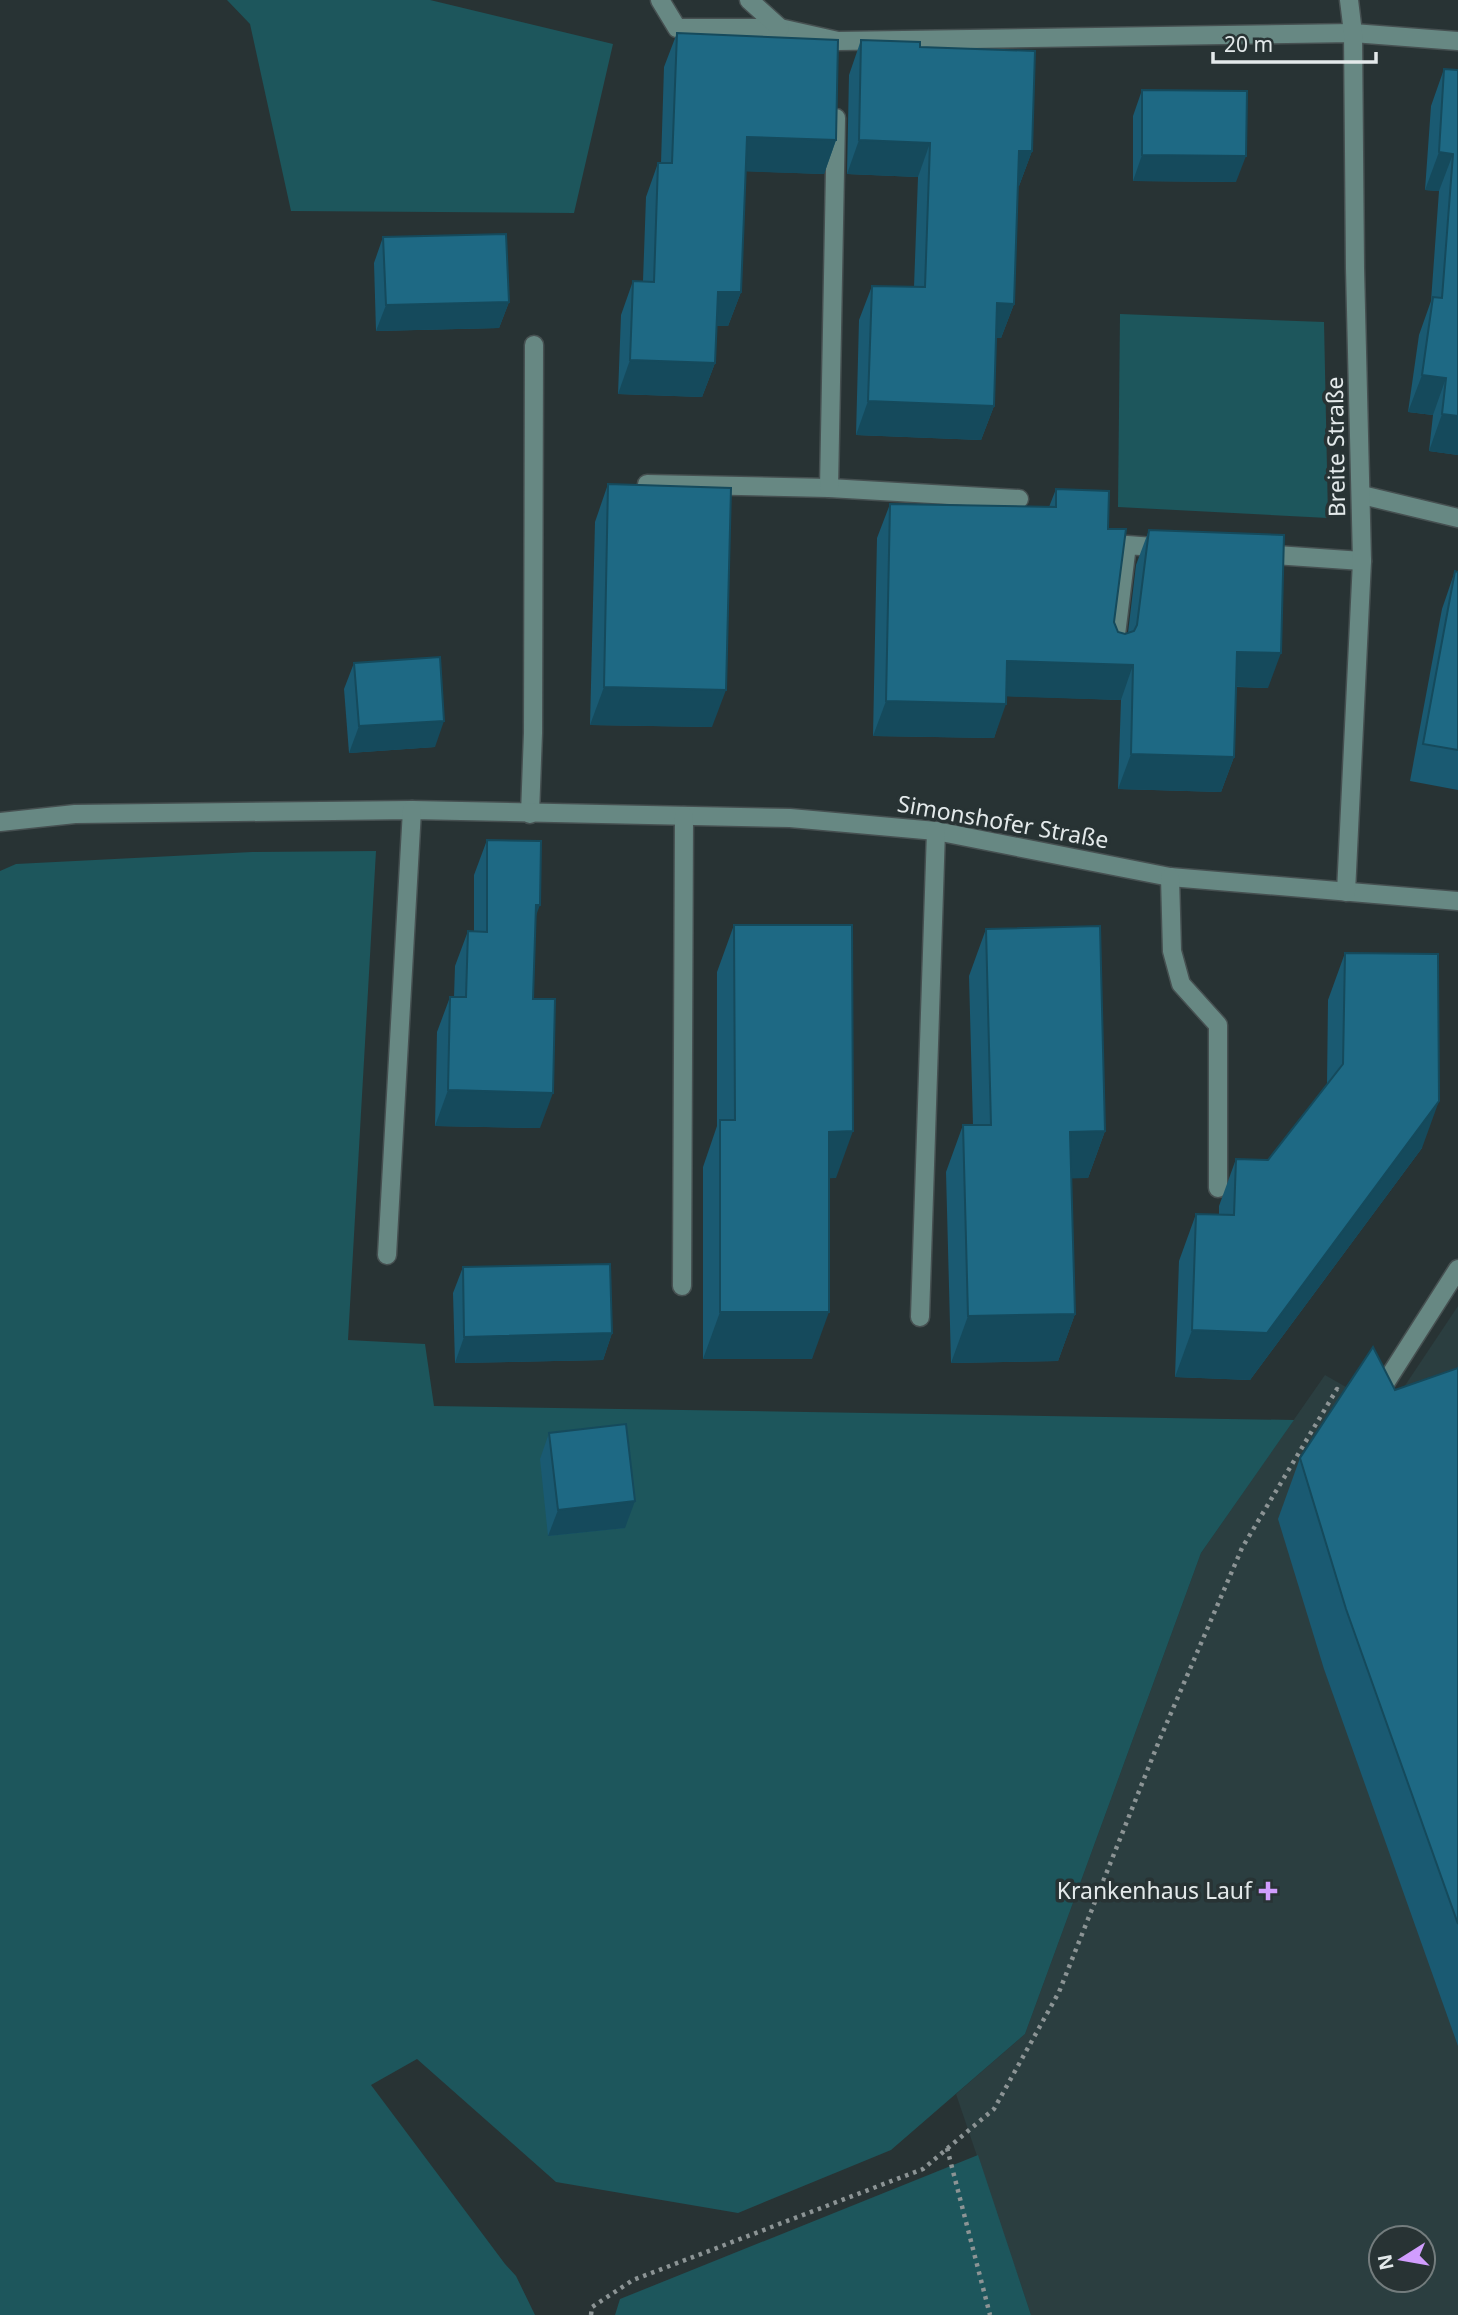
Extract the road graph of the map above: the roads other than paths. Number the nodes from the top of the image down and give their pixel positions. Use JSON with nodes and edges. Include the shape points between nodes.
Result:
{"nodes":[{"id":1,"x":660,"y":0,"type":"edge"},
{"id":2,"x":749,"y":0,"type":"edge"},
{"id":3,"x":1349,"y":0,"type":"edge"},
{"id":4,"x":780,"y":28,"type":"junction"},
{"id":5,"x":1353,"y":33,"type":"junction"},
{"id":6,"x":1458,"y":41,"type":"edge"},
{"id":7,"x":837,"y":96,"type":"edge"},
{"id":8,"x":534,"y":345,"type":"dead end"},
{"id":9,"x":646,"y":484,"type":"edge"},
{"id":10,"x":829,"y":488,"type":"junction"},
{"id":11,"x":1362,"y":495,"type":"junction"},
{"id":12,"x":1019,"y":499,"type":"dead end"},
{"id":13,"x":1458,"y":518,"type":"edge"},
{"id":14,"x":1182,"y":549,"type":"edge"},
{"id":15,"x":1238,"y":553,"type":"edge"},
{"id":16,"x":1362,"y":561,"type":"junction"},
{"id":17,"x":1113,"y":658,"type":"edge"},
{"id":18,"x":412,"y":810,"type":"junction"},
{"id":19,"x":530,"y":814,"type":"junction"},
{"id":20,"x":684,"y":816,"type":"junction"},
{"id":21,"x":0,"y":822,"type":"edge"},
{"id":22,"x":936,"y":831,"type":"junction"},
{"id":23,"x":1170,"y":877,"type":"junction"},
{"id":24,"x":1346,"y":892,"type":"junction"},
{"id":25,"x":1458,"y":901,"type":"edge"},
{"id":26,"x":1218,"y":1188,"type":"dead end"},
{"id":27,"x":387,"y":1255,"type":"dead end"},
{"id":28,"x":1458,"y":1269,"type":"edge"},
{"id":29,"x":682,"y":1286,"type":"dead end"},
{"id":30,"x":920,"y":1317,"type":"dead end"},
{"id":31,"x":1371,"y":1405,"type":"edge"}],
"edges":[{"from":1,"to":4,"type":"street","via":[[677,28]]},
{"from":2,"to":4,"type":"street"},
{"from":3,"to":5,"type":"street","name":"Breite Straße"},
{"from":4,"to":5,"type":"street","via":[[838,48]]},
{"from":5,"to":6,"type":"street"},
{"from":5,"to":11,"type":"street","name":"Breite Straße"},
{"from":7,"to":10,"type":"street"},
{"from":8,"to":19,"type":"street"},
{"from":9,"to":10,"type":"street"},
{"from":10,"to":12,"type":"street"},
{"from":11,"to":13,"type":"street"},
{"from":11,"to":16,"type":"street","name":"Breite Straße"},
{"from":14,"to":17,"type":"street","via":[[1127,545]]},
{"from":15,"to":16,"type":"street"},
{"from":16,"to":24,"type":"street","name":"Breite Straße"},
{"from":18,"to":19,"type":"street","name":"Simonshofer Straße"},
{"from":18,"to":21,"type":"street","name":"Simonshofer Straße","via":[[75,814]]},
{"from":18,"to":27,"type":"street"},
{"from":19,"to":20,"type":"street","name":"Simonshofer Straße"},
{"from":20,"to":22,"type":"street","name":"Simonshofer Straße","via":[[790,818]]},
{"from":20,"to":29,"type":"street"},
{"from":22,"to":23,"type":"street","name":"Simonshofer Straße"},
{"from":22,"to":30,"type":"street"},
{"from":23,"to":24,"type":"street","name":"Simonshofer Straße"},
{"from":23,"to":26,"type":"street","via":[[1172,951],[1181,984],[1218,1025]]},
{"from":24,"to":25,"type":"street","name":"Simonshofer Straße"},
{"from":28,"to":31,"type":"street"}]}
